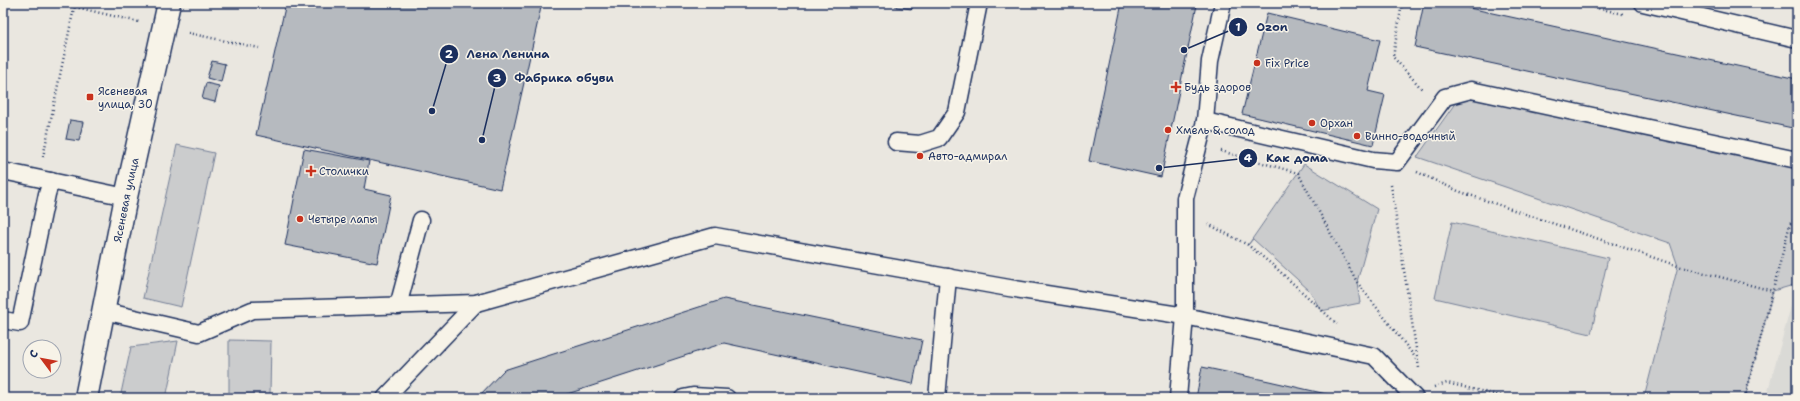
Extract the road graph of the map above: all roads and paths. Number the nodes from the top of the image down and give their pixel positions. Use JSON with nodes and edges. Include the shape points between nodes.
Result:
{"nodes":[{"id":1,"x":169,"y":3,"type":"edge"},
{"id":2,"x":979,"y":3,"type":"edge"},
{"id":3,"x":1223,"y":3,"type":"edge"},
{"id":4,"x":1402,"y":3,"type":"edge"},
{"id":5,"x":1643,"y":3,"type":"edge"},
{"id":6,"x":1797,"y":39,"type":"edge"},
{"id":7,"x":1438,"y":107,"type":"junction"},
{"id":8,"x":1205,"y":121,"type":"junction"},
{"id":9,"x":896,"y":142,"type":"dead end"},
{"id":10,"x":1218,"y":150,"type":"dead end"},
{"id":11,"x":1797,"y":160,"type":"edge"},
{"id":12,"x":1388,"y":161,"type":"junction"},
{"id":13,"x":3,"y":170,"type":"edge"},
{"id":14,"x":1411,"y":170,"type":"dead end"},
{"id":15,"x":51,"y":180,"type":"junction"},
{"id":16,"x":126,"y":198,"type":"junction"},
{"id":17,"x":1185,"y":198,"type":"junction"},
{"id":18,"x":1797,"y":217,"type":"edge"},
{"id":19,"x":421,"y":220,"type":"dead end"},
{"id":20,"x":948,"y":277,"type":"junction"},
{"id":21,"x":1773,"y":290,"type":"junction"},
{"id":22,"x":476,"y":303,"type":"junction"},
{"id":23,"x":398,"y":306,"type":"junction"},
{"id":24,"x":104,"y":311,"type":"junction"},
{"id":25,"x":1185,"y":316,"type":"junction"},
{"id":26,"x":3,"y":320,"type":"edge"},
{"id":27,"x":1339,"y":326,"type":"dead end"},
{"id":28,"x":1418,"y":361,"type":"junction"},
{"id":29,"x":1416,"y":394,"type":"edge"},
{"id":30,"x":86,"y":398,"type":"edge"},
{"id":31,"x":385,"y":398,"type":"edge"},
{"id":32,"x":683,"y":398,"type":"edge"},
{"id":33,"x":727,"y":398,"type":"edge"},
{"id":34,"x":937,"y":398,"type":"edge"},
{"id":35,"x":1178,"y":398,"type":"edge"},
{"id":36,"x":1510,"y":398,"type":"edge"},
{"id":37,"x":1745,"y":398,"type":"edge"}],
"edges":[{"from":1,"to":16,"type":"main road","name":"Ясеневая улица"},
{"from":2,"to":9,"type":"lane","via":[[957,112],[939,138],[920,144]]},
{"from":3,"to":8,"type":"lane","via":[[1210,61]]},
{"from":4,"to":7,"type":"path","via":[[1393,57]]},
{"from":5,"to":6,"type":"lane"},
{"from":7,"to":11,"type":"lane","via":[[1445,97],[1471,90]]},
{"from":7,"to":12,"type":"lane","via":[[1397,162]]},
{"from":8,"to":12,"type":"lane","via":[[1373,160]]},
{"from":8,"to":17,"type":"lane"},
{"from":10,"to":28,"type":"path","via":[[1298,173],[1357,282]]},
{"from":12,"to":28,"type":"path"},
{"from":13,"to":15,"type":"lane"},
{"from":14,"to":21,"type":"path","via":[[1458,191],[1678,266]]},
{"from":15,"to":16,"type":"lane"},
{"from":15,"to":26,"type":"lane","via":[[20,323]]},
{"from":16,"to":24,"type":"main road","name":"Ясеневая улица"},
{"from":17,"to":25,"type":"lane"},
{"from":17,"to":27,"type":"path","via":[[1209,226],[1248,245]]},
{"from":18,"to":21,"type":"path","via":[[1790,224]]},
{"from":19,"to":23,"type":"lane"},
{"from":20,"to":22,"type":"lane","via":[[714,236]]},
{"from":20,"to":25,"type":"lane"},
{"from":20,"to":34,"type":"lane"},
{"from":21,"to":37,"type":"path"},
{"from":22,"to":23,"type":"lane"},
{"from":22,"to":31,"type":"lane"},
{"from":23,"to":24,"type":"lane","via":[[252,310],[199,334]]},
{"from":24,"to":30,"type":"main road","name":"Ясеневая улица"},
{"from":25,"to":29,"type":"lane","via":[[1374,356]]},
{"from":25,"to":35,"type":"lane"},
{"from":28,"to":29,"type":"path"},
{"from":29,"to":36,"type":"path","via":[[1447,383]]},
{"from":32,"to":33,"type":"lane"}]}
